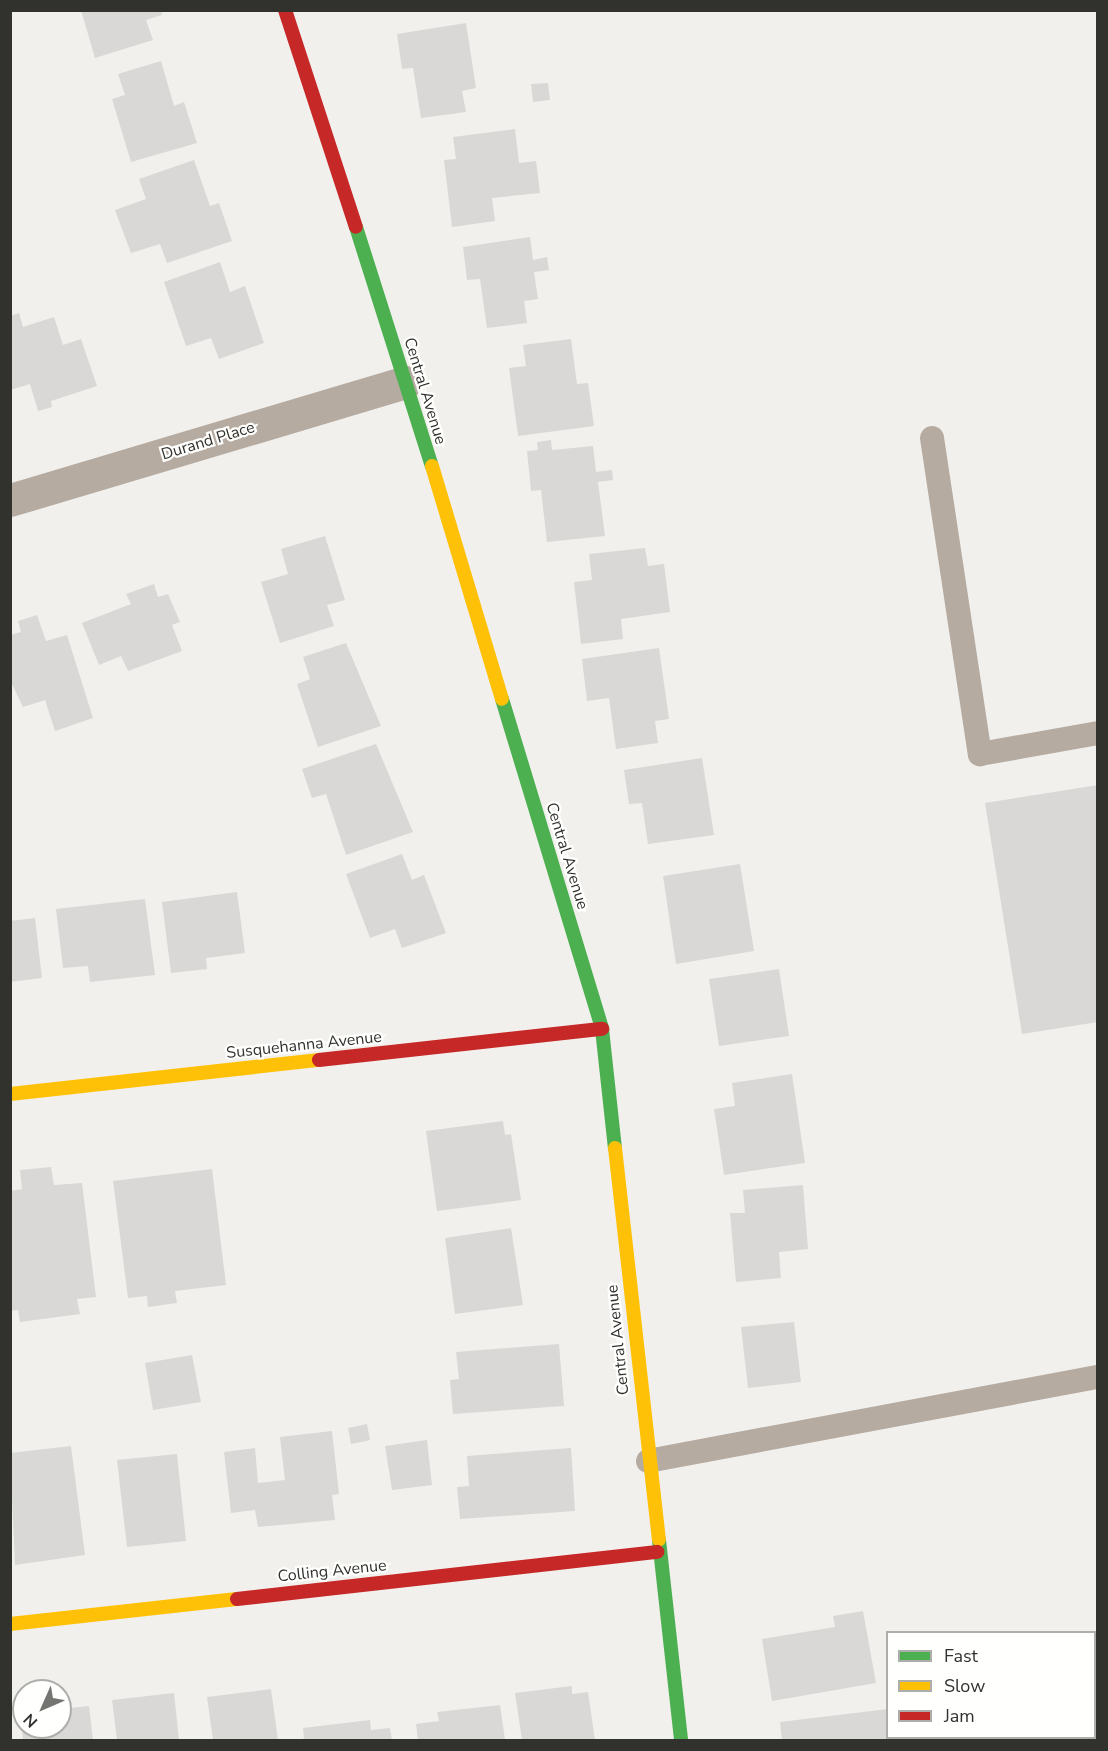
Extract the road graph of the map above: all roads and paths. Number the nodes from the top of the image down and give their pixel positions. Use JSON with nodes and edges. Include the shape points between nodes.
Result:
{"nodes":[{"id":1,"x":285,"y":10,"type":"edge"},
{"id":2,"x":405,"y":382,"type":"junction"},
{"id":3,"x":932,"y":438,"type":"dead end"},
{"id":4,"x":10,"y":500,"type":"edge"},
{"id":5,"x":1098,"y":733,"type":"edge"},
{"id":6,"x":602,"y":1029,"type":"junction"},
{"id":7,"x":10,"y":1094,"type":"edge"},
{"id":8,"x":1098,"y":1377,"type":"edge"},
{"id":9,"x":648,"y":1461,"type":"junction"},
{"id":10,"x":657,"y":1552,"type":"junction"},
{"id":11,"x":10,"y":1624,"type":"edge"},
{"id":12,"x":681,"y":1740,"type":"edge"}],
"edges":[{"from":1,"to":2,"type":"street","name":"Central Avenue"},
{"from":2,"to":4,"type":"street","name":"Durand Place"},
{"from":2,"to":6,"type":"street","name":"Central Avenue"},
{"from":3,"to":5,"type":"lane","via":[[980,754]]},
{"from":6,"to":7,"type":"street","name":"Susquehanna Avenue"},
{"from":6,"to":9,"type":"street","name":"Central Avenue"},
{"from":8,"to":9,"type":"lane"},
{"from":9,"to":10,"type":"street","name":"Central Avenue"},
{"from":10,"to":11,"type":"street","name":"Colling Avenue"},
{"from":10,"to":12,"type":"street","name":"Central Avenue"}]}
